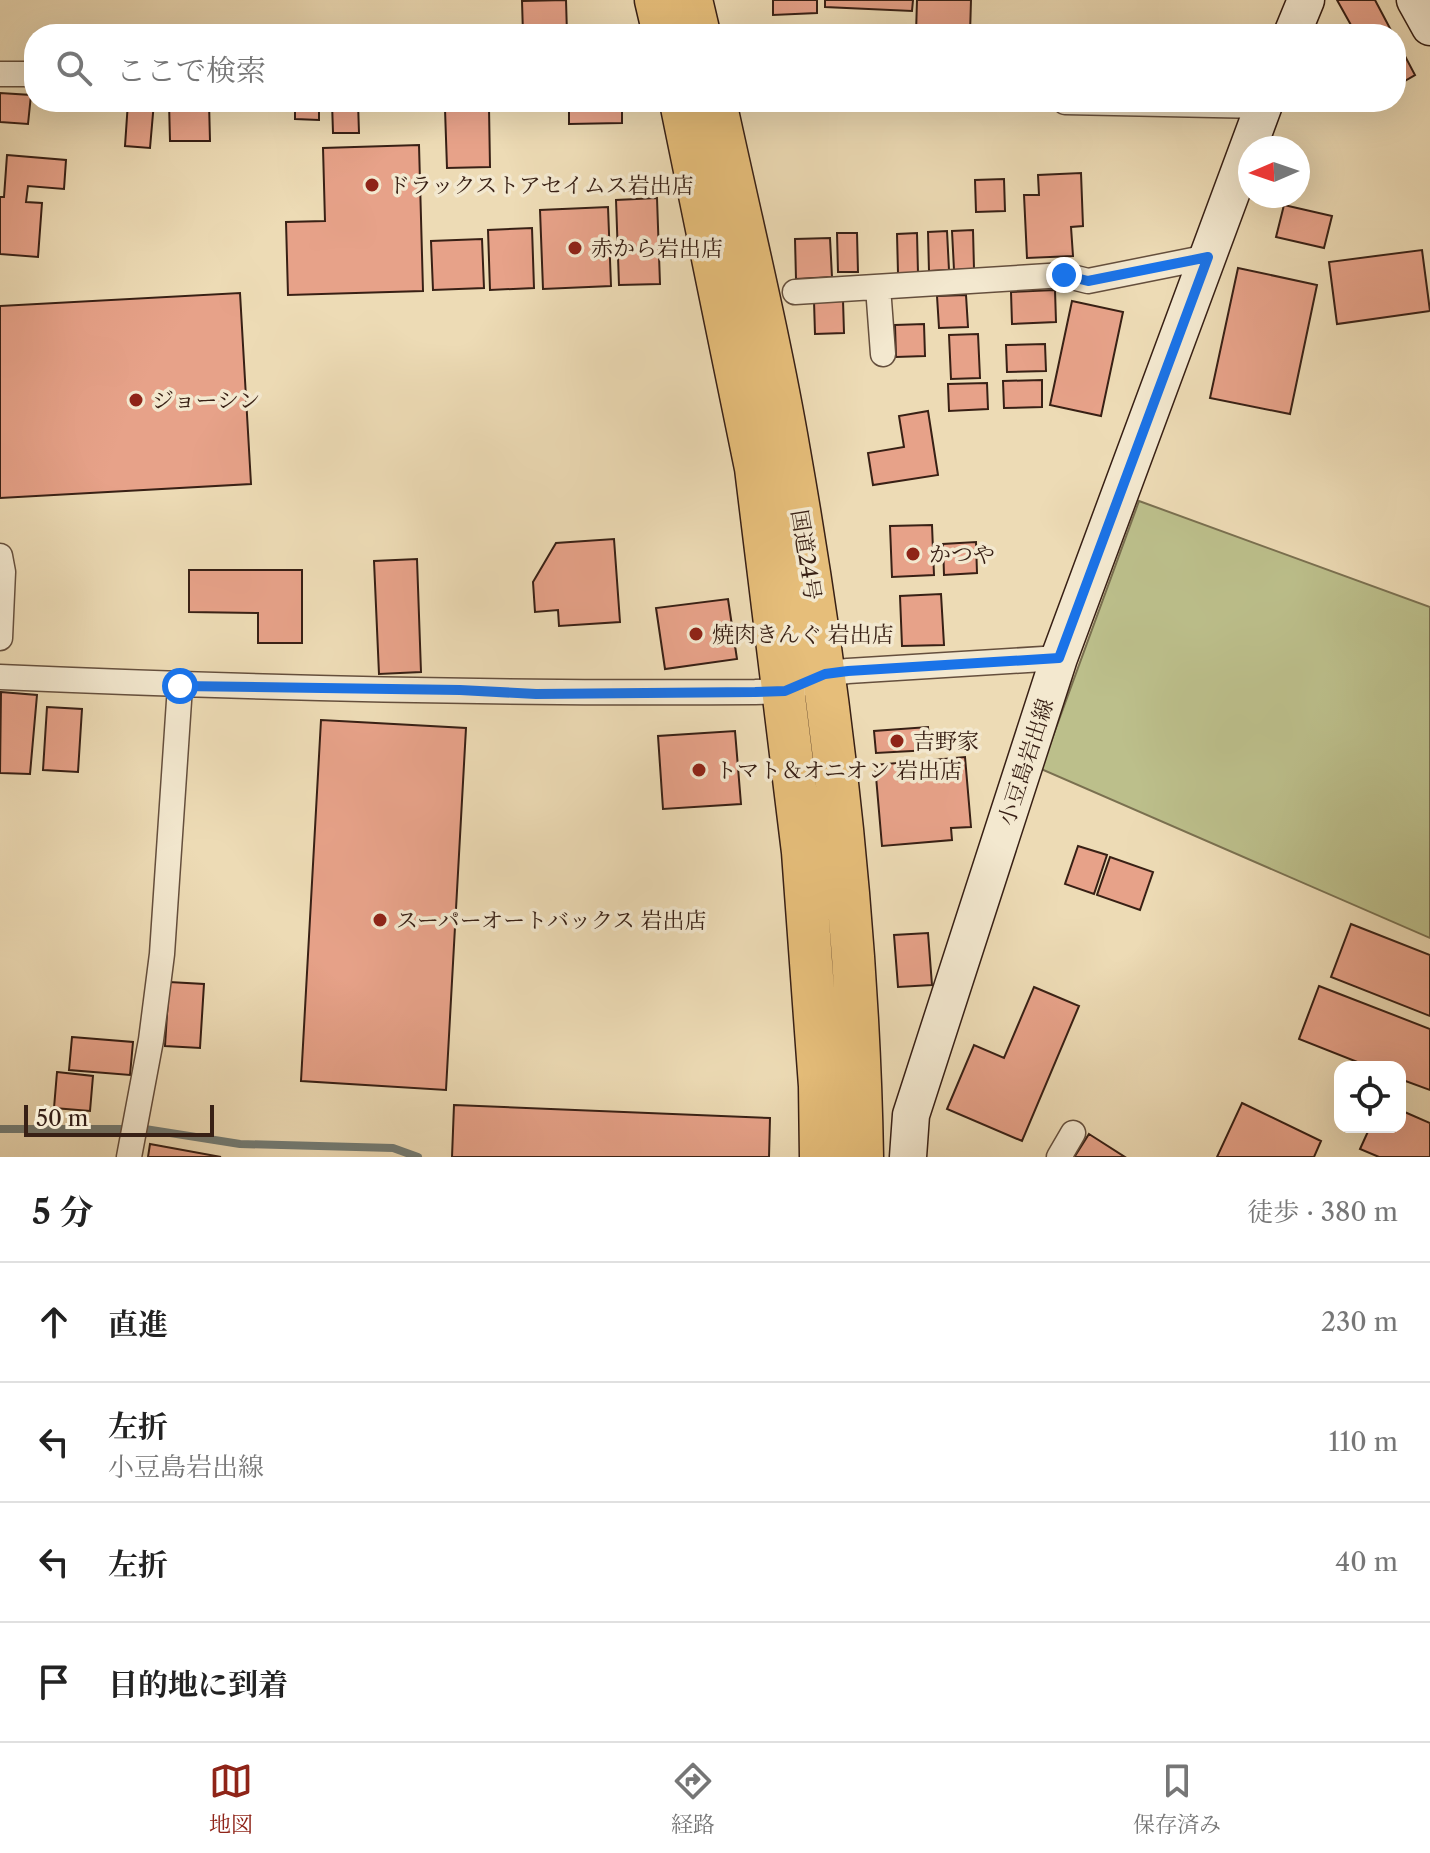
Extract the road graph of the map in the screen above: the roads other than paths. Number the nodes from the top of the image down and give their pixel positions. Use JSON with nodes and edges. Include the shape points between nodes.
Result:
{"nodes":[{"id":1,"x":656,"y":0,"type":"edge"},
{"id":2,"x":691,"y":0,"type":"edge"},
{"id":3,"x":1306,"y":0,"type":"edge"},
{"id":4,"x":1415,"y":0,"type":"edge"},
{"id":5,"x":662,"y":24,"type":"edge"},
{"id":6,"x":697,"y":24,"type":"edge"},
{"id":7,"x":1296,"y":24,"type":"edge"},
{"id":8,"x":1430,"y":27,"type":"edge"},
{"id":9,"x":0,"y":74,"type":"edge"},
{"id":10,"x":24,"y":74,"type":"edge"},
{"id":11,"x":683,"y":112,"type":"edge"},
{"id":12,"x":717,"y":112,"type":"edge"},
{"id":13,"x":1261,"y":112,"type":"edge"},
{"id":14,"x":1208,"y":257,"type":"junction"},
{"id":15,"x":878,"y":287,"type":"junction"},
{"id":16,"x":795,"y":292,"type":"dead end"},
{"id":17,"x":883,"y":354,"type":"dead end"},
{"id":18,"x":0,"y":556,"type":"edge"},
{"id":19,"x":0,"y":638,"type":"edge"},
{"id":20,"x":1059,"y":658,"type":"junction"},
{"id":21,"x":825,"y":674,"type":"junction"},
{"id":22,"x":0,"y":677,"type":"edge"},
{"id":23,"x":180,"y":686,"type":"junction"},
{"id":24,"x":785,"y":691,"type":"junction"},
{"id":25,"x":1073,"y":1133,"type":"dead end"},
{"id":26,"x":129,"y":1157,"type":"edge"},
{"id":27,"x":821,"y":1157,"type":"edge"},
{"id":28,"x":862,"y":1157,"type":"edge"},
{"id":29,"x":908,"y":1157,"type":"edge"},
{"id":30,"x":1059,"y":1157,"type":"edge"}],
"edges":[{"from":1,"to":5,"type":"highway"},
{"from":2,"to":6,"type":"highway"},
{"from":3,"to":7,"type":"main road"},
{"from":4,"to":8,"type":"main road"},
{"from":9,"to":10,"type":"street"},
{"from":11,"to":24,"type":"highway","name":"国道24号","via":[[756,468]]},
{"from":12,"to":21,"type":"highway","name":"国道24号","via":[[789,449]]},
{"from":13,"to":14,"type":"main road","name":"小豆島岩出線"},
{"from":14,"to":15,"type":"street","via":[[1088,281],[1064,275]]},
{"from":14,"to":20,"type":"main road","name":"小豆島岩出線"},
{"from":15,"to":16,"type":"street"},
{"from":15,"to":17,"type":"street"},
{"from":18,"to":19,"type":"street"},
{"from":20,"to":21,"type":"street"},
{"from":20,"to":29,"type":"main road","name":"小豆島岩出線","via":[[911,1115]]},
{"from":21,"to":24,"type":"street"},
{"from":21,"to":28,"type":"highway","name":"国道24号","via":[[844,849]]},
{"from":22,"to":23,"type":"street"},
{"from":23,"to":24,"type":"street","via":[[536,694]]},
{"from":23,"to":26,"type":"street","via":[[162,954]]},
{"from":24,"to":27,"type":"highway","name":"国道24号","via":[[803,852]]},
{"from":25,"to":30,"type":"street"}]}
